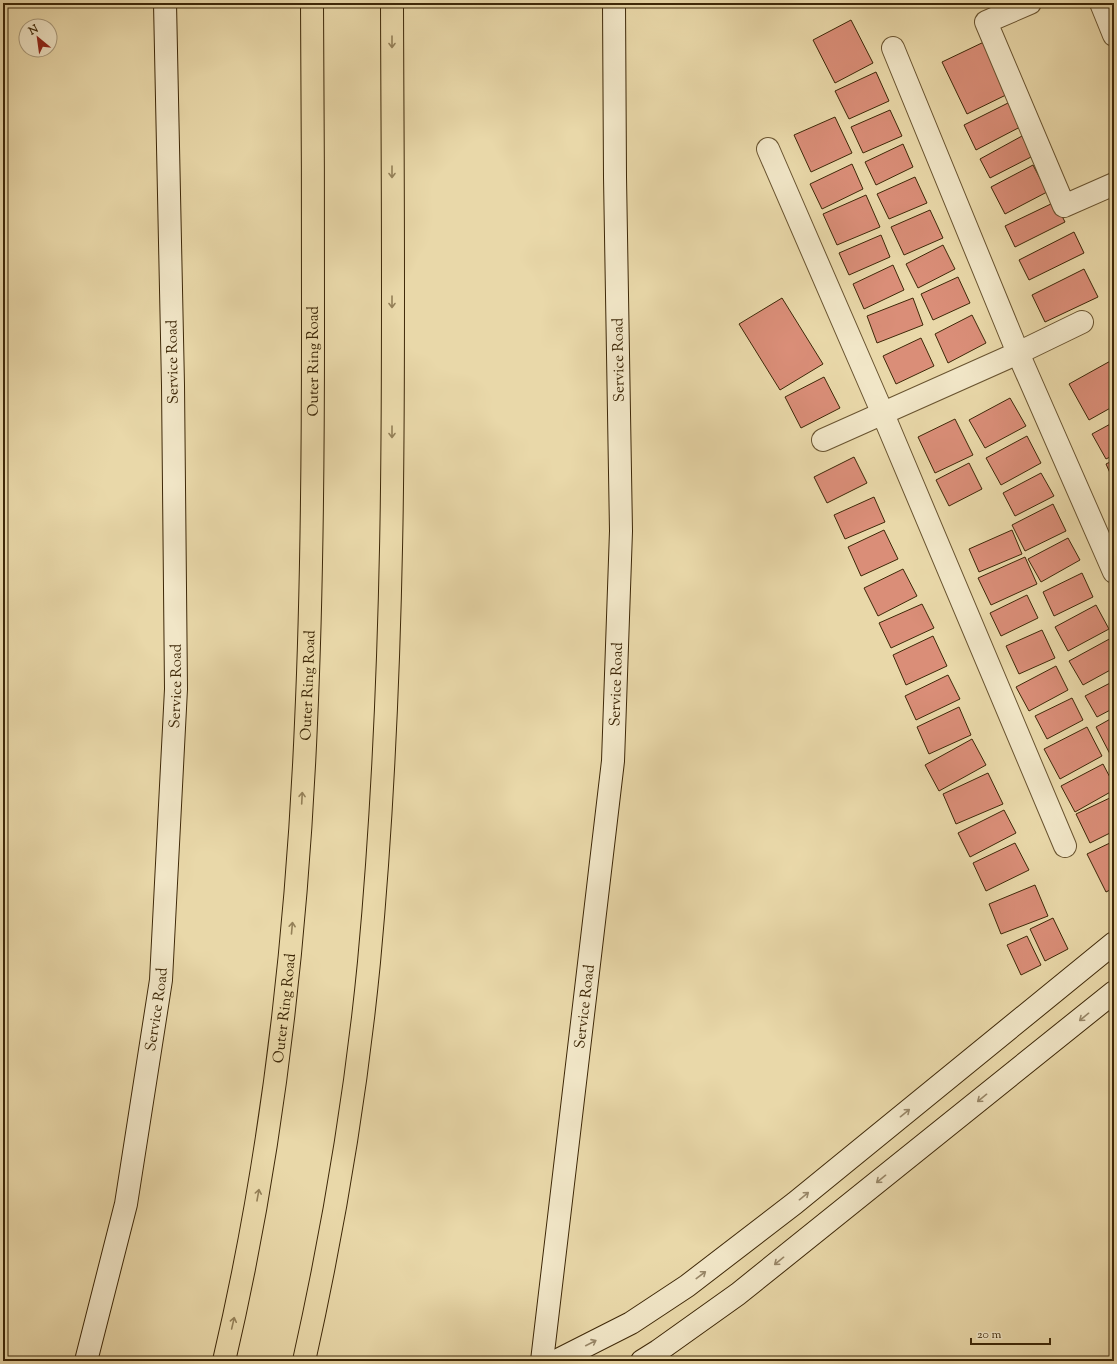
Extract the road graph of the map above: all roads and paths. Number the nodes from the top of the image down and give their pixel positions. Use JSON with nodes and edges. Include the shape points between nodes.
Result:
{"nodes":[{"id":1,"x":165,"y":3,"type":"edge"},
{"id":2,"x":312,"y":3,"type":"edge"},
{"id":3,"x":392,"y":3,"type":"edge"},
{"id":4,"x":614,"y":3,"type":"edge"},
{"id":5,"x":1030,"y":3,"type":"edge"},
{"id":6,"x":1101,"y":3,"type":"edge"},
{"id":7,"x":1114,"y":35,"type":"edge"},
{"id":8,"x":893,"y":48,"type":"dead end"},
{"id":9,"x":768,"y":149,"type":"dead end"},
{"id":10,"x":1114,"y":184,"type":"edge"},
{"id":11,"x":1082,"y":322,"type":"dead end"},
{"id":12,"x":1018,"y":353,"type":"junction"},
{"id":13,"x":883,"y":414,"type":"junction"},
{"id":14,"x":823,"y":440,"type":"dead end"},
{"id":15,"x":1114,"y":572,"type":"edge"},
{"id":16,"x":1065,"y":846,"type":"dead end"},
{"id":17,"x":1114,"y":943,"type":"edge"},
{"id":18,"x":1114,"y":992,"type":"edge"},
{"id":19,"x":86,"y":1361,"type":"edge"},
{"id":20,"x":224,"y":1361,"type":"edge"},
{"id":21,"x":304,"y":1361,"type":"edge"},
{"id":22,"x":542,"y":1361,"type":"edge"},
{"id":23,"x":556,"y":1361,"type":"edge"},
{"id":24,"x":642,"y":1361,"type":"edge"}],
"edges":[{"from":1,"to":19,"type":"main road","name":"Service Road","via":[[176,689],[161,980],[126,1204]]},
{"from":20,"to":2,"type":"highway","name":"Outer Ring Road","one_way":true,"via":[[239,1300],[276,1074],[290,958],[300,825],[306,725],[312,498]]},
{"from":3,"to":21,"type":"highway","one_way":true,"via":[[392,490],[379,847],[354,1082],[336,1198]]},
{"from":4,"to":22,"type":"main road","name":"Service Road","via":[[621,531],[613,761]]},
{"from":5,"to":10,"type":"main road","via":[[986,22],[1064,206]]},
{"from":6,"to":7,"type":"main road"},
{"from":8,"to":12,"type":"main road"},
{"from":9,"to":13,"type":"main road"},
{"from":11,"to":12,"type":"main road"},
{"from":12,"to":13,"type":"main road"},
{"from":12,"to":15,"type":"main road"},
{"from":13,"to":14,"type":"main road"},
{"from":13,"to":16,"type":"main road"},
{"from":23,"to":17,"type":"main road","one_way":true,"via":[[631,1323],[688,1286],[795,1203]]},
{"from":18,"to":24,"type":"main road","one_way":true,"via":[[738,1294]]}]}
